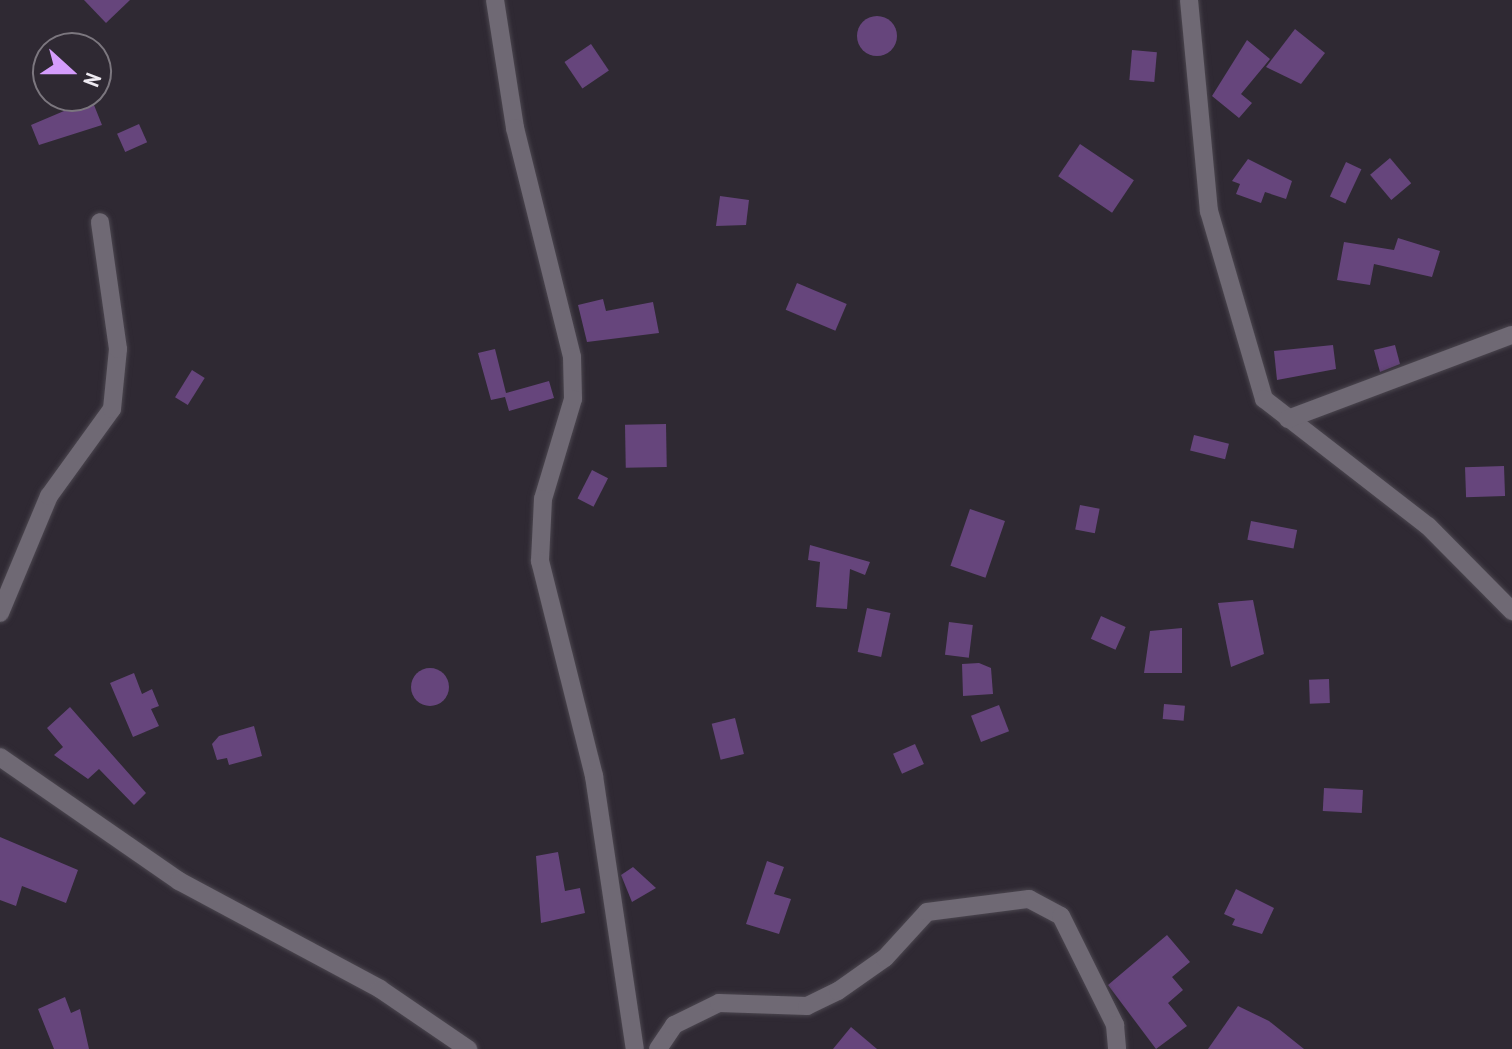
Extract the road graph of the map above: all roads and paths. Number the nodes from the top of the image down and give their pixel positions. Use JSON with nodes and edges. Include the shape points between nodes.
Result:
{"nodes":[{"id":1,"x":495,"y":0,"type":"edge"},
{"id":2,"x":1189,"y":0,"type":"edge"},
{"id":3,"x":100,"y":222,"type":"dead end"},
{"id":4,"x":1512,"y":335,"type":"edge"},
{"id":5,"x":1288,"y":419,"type":"junction"},
{"id":6,"x":1512,"y":611,"type":"edge"},
{"id":7,"x":0,"y":613,"type":"edge"},
{"id":8,"x":0,"y":757,"type":"edge"},
{"id":9,"x":468,"y":1049,"type":"edge"},
{"id":10,"x":635,"y":1049,"type":"edge"},
{"id":11,"x":658,"y":1049,"type":"edge"},
{"id":12,"x":1117,"y":1049,"type":"edge"}],
"edges":[{"from":1,"to":10,"type":"street","via":[[515,128],[572,357],[573,399],[543,499],[540,561],[594,776]]},
{"from":2,"to":5,"type":"street","via":[[1209,211],[1264,399]]},
{"from":3,"to":7,"type":"street","via":[[118,349],[112,409],[49,496]]},
{"from":4,"to":5,"type":"street","via":[[1321,413]]},
{"from":5,"to":6,"type":"street","via":[[1428,526]]},
{"from":8,"to":9,"type":"street","via":[[179,881],[380,989]]},
{"from":11,"to":12,"type":"street","via":[[674,1025],[719,1003],[807,1006],[838,991],[885,958],[927,912],[1029,899],[1061,916],[1115,1025]]}]}
